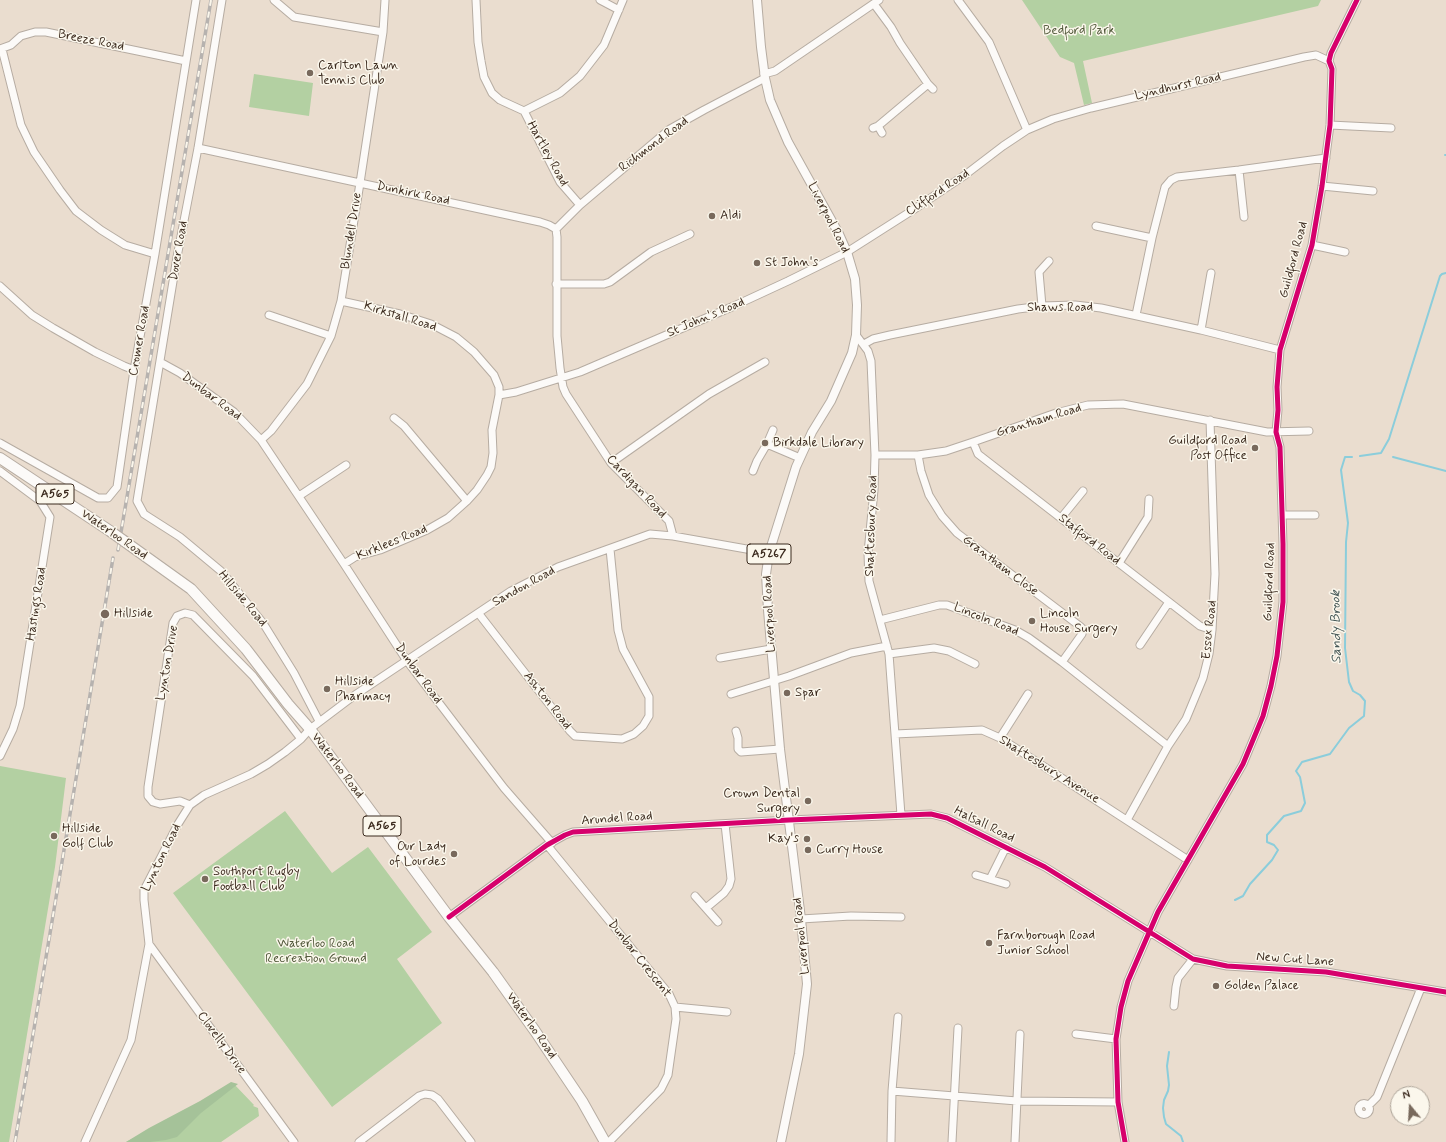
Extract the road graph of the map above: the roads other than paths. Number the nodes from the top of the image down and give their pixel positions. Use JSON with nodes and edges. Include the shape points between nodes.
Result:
{"nodes":[{"id":1,"x":196,"y":0,"type":"edge"},
{"id":2,"x":222,"y":0,"type":"edge"},
{"id":3,"x":274,"y":0,"type":"edge"},
{"id":4,"x":385,"y":0,"type":"edge"},
{"id":5,"x":476,"y":0,"type":"edge"},
{"id":6,"x":600,"y":0,"type":"edge"},
{"id":7,"x":623,"y":0,"type":"edge"},
{"id":8,"x":758,"y":0,"type":"edge"},
{"id":9,"x":958,"y":0,"type":"edge"},
{"id":10,"x":1357,"y":0,"type":"edge"},
{"id":11,"x":877,"y":2,"type":"edge"},
{"id":12,"x":619,"y":10,"type":"junction"},
{"id":13,"x":383,"y":32,"type":"junction"},
{"id":14,"x":1,"y":49,"type":"edge"},
{"id":15,"x":186,"y":60,"type":"junction"},
{"id":16,"x":1329,"y":61,"type":"junction"},
{"id":17,"x":765,"y":76,"type":"junction"},
{"id":18,"x":524,"y":111,"type":"junction"},
{"id":19,"x":1330,"y":125,"type":"junction"},
{"id":20,"x":1391,"y":128,"type":"dead end"},
{"id":21,"x":1027,"y":130,"type":"junction"},
{"id":22,"x":882,"y":133,"type":"dead end"},
{"id":23,"x":198,"y":148,"type":"junction"},
{"id":24,"x":1326,"y":158,"type":"junction"},
{"id":25,"x":1239,"y":170,"type":"junction"},
{"id":26,"x":360,"y":183,"type":"junction"},
{"id":27,"x":1322,"y":186,"type":"junction"},
{"id":28,"x":1373,"y":191,"type":"dead end"},
{"id":29,"x":580,"y":205,"type":"junction"},
{"id":30,"x":1244,"y":217,"type":"dead end"},
{"id":31,"x":1096,"y":226,"type":"dead end"},
{"id":32,"x":556,"y":229,"type":"junction"},
{"id":33,"x":690,"y":234,"type":"dead end"},
{"id":34,"x":1152,"y":238,"type":"junction"},
{"id":35,"x":1312,"y":245,"type":"junction"},
{"id":36,"x":847,"y":252,"type":"junction"},
{"id":37,"x":1345,"y":252,"type":"dead end"},
{"id":38,"x":155,"y":254,"type":"junction"},
{"id":39,"x":1049,"y":261,"type":"dead end"},
{"id":40,"x":1211,"y":273,"type":"dead end"},
{"id":41,"x":556,"y":284,"type":"junction"},
{"id":42,"x":0,"y":286,"type":"edge"},
{"id":43,"x":341,"y":301,"type":"junction"},
{"id":44,"x":1042,"y":306,"type":"junction"},
{"id":45,"x":269,"y":315,"type":"dead end"},
{"id":46,"x":1136,"y":316,"type":"junction"},
{"id":47,"x":1201,"y":330,"type":"junction"},
{"id":48,"x":856,"y":335,"type":"junction"},
{"id":49,"x":331,"y":336,"type":"junction"},
{"id":50,"x":864,"y":344,"type":"junction"},
{"id":51,"x":1280,"y":350,"type":"junction"},
{"id":52,"x":160,"y":362,"type":"junction"},
{"id":53,"x":765,"y":362,"type":"dead end"},
{"id":54,"x":134,"y":370,"type":"junction"},
{"id":55,"x":562,"y":377,"type":"junction"},
{"id":56,"x":499,"y":395,"type":"junction"},
{"id":57,"x":394,"y":418,"type":"dead end"},
{"id":58,"x":1210,"y":420,"type":"junction"},
{"id":59,"x":773,"y":430,"type":"dead end"},
{"id":60,"x":1309,"y":431,"type":"dead end"},
{"id":61,"x":1276,"y":432,"type":"junction"},
{"id":62,"x":261,"y":440,"type":"junction"},
{"id":63,"x":973,"y":442,"type":"junction"},
{"id":64,"x":0,"y":443,"type":"edge"},
{"id":65,"x":767,"y":444,"type":"junction"},
{"id":66,"x":875,"y":455,"type":"junction"},
{"id":67,"x":918,"y":455,"type":"junction"},
{"id":68,"x":0,"y":458,"type":"edge"},
{"id":69,"x":800,"y":458,"type":"junction"},
{"id":70,"x":611,"y":463,"type":"junction"},
{"id":71,"x":346,"y":465,"type":"dead end"},
{"id":72,"x":0,"y":471,"type":"edge"},
{"id":73,"x":754,"y":471,"type":"dead end"},
{"id":74,"x":1083,"y":491,"type":"dead end"},
{"id":75,"x":299,"y":496,"type":"junction"},
{"id":76,"x":1149,"y":499,"type":"dead end"},
{"id":77,"x":137,"y":501,"type":"joint"},
{"id":78,"x":467,"y":501,"type":"junction"},
{"id":79,"x":1282,"y":515,"type":"junction"},
{"id":80,"x":1315,"y":515,"type":"dead end"},
{"id":81,"x":1061,"y":518,"type":"junction"},
{"id":82,"x":673,"y":536,"type":"junction"},
{"id":83,"x":610,"y":549,"type":"junction"},
{"id":84,"x":769,"y":553,"type":"junction"},
{"id":85,"x":1119,"y":563,"type":"junction"},
{"id":86,"x":344,"y":564,"type":"junction"},
{"id":87,"x":1169,"y":602,"type":"junction"},
{"id":88,"x":479,"y":614,"type":"junction"},
{"id":89,"x":880,"y":620,"type":"junction"},
{"id":90,"x":1212,"y":630,"type":"junction"},
{"id":91,"x":1140,"y":645,"type":"dead end"},
{"id":92,"x":887,"y":646,"type":"junction"},
{"id":93,"x":772,"y":649,"type":"junction"},
{"id":94,"x":889,"y":654,"type":"junction"},
{"id":95,"x":720,"y":658,"type":"dead end"},
{"id":96,"x":407,"y":661,"type":"junction"},
{"id":97,"x":1062,"y":662,"type":"junction"},
{"id":98,"x":975,"y":664,"type":"dead end"},
{"id":99,"x":774,"y":681,"type":"junction"},
{"id":100,"x":731,"y":694,"type":"dead end"},
{"id":101,"x":1028,"y":694,"type":"dead end"},
{"id":102,"x":319,"y":721,"type":"junction"},
{"id":103,"x":310,"y":728,"type":"junction"},
{"id":104,"x":736,"y":731,"type":"dead end"},
{"id":105,"x":895,"y":734,"type":"junction"},
{"id":106,"x":1000,"y":738,"type":"junction"},
{"id":107,"x":301,"y":739,"type":"junction"},
{"id":108,"x":1168,"y":746,"type":"junction"},
{"id":109,"x":780,"y":748,"type":"junction"},
{"id":110,"x":0,"y":756,"type":"edge"},
{"id":111,"x":190,"y":805,"type":"junction"},
{"id":112,"x":901,"y":815,"type":"junction"},
{"id":113,"x":789,"y":820,"type":"junction"},
{"id":114,"x":1127,"y":820,"type":"junction"},
{"id":115,"x":725,"y":824,"type":"junction"},
{"id":116,"x":550,"y":844,"type":"junction"},
{"id":117,"x":1006,"y":847,"type":"junction"},
{"id":118,"x":1188,"y":860,"type":"junction"},
{"id":119,"x":976,"y":875,"type":"dead end"},
{"id":120,"x":990,"y":879,"type":"junction"},
{"id":121,"x":1006,"y":884,"type":"dead end"},
{"id":122,"x":695,"y":896,"type":"dead end"},
{"id":123,"x":706,"y":908,"type":"junction"},
{"id":124,"x":449,"y":917,"type":"junction"},
{"id":125,"x":901,"y":917,"type":"dead end"},
{"id":126,"x":801,"y":919,"type":"junction"},
{"id":127,"x":718,"y":922,"type":"dead end"},
{"id":128,"x":1149,"y":932,"type":"junction"},
{"id":129,"x":149,"y":944,"type":"junction"},
{"id":130,"x":1193,"y":959,"type":"junction"},
{"id":131,"x":1421,"y":988,"type":"junction"},
{"id":132,"x":1446,"y":992,"type":"edge"},
{"id":133,"x":1174,"y":1006,"type":"dead end"},
{"id":134,"x":675,"y":1007,"type":"junction"},
{"id":135,"x":727,"y":1012,"type":"dead end"},
{"id":136,"x":898,"y":1017,"type":"dead end"},
{"id":137,"x":958,"y":1028,"type":"dead end"},
{"id":138,"x":1020,"y":1034,"type":"dead end"},
{"id":139,"x":1076,"y":1034,"type":"dead end"},
{"id":140,"x":1116,"y":1039,"type":"junction"},
{"id":141,"x":892,"y":1091,"type":"junction"},
{"id":142,"x":955,"y":1095,"type":"junction"},
{"id":143,"x":1016,"y":1101,"type":"junction"},
{"id":144,"x":1118,"y":1102,"type":"junction"},
{"id":145,"x":1368,"y":1106,"type":"dead end"},
{"id":146,"x":85,"y":1142,"type":"edge"},
{"id":147,"x":294,"y":1142,"type":"edge"},
{"id":148,"x":359,"y":1142,"type":"edge"},
{"id":149,"x":471,"y":1142,"type":"edge"},
{"id":150,"x":605,"y":1142,"type":"edge"},
{"id":151,"x":609,"y":1142,"type":"edge"},
{"id":152,"x":781,"y":1142,"type":"edge"},
{"id":153,"x":891,"y":1142,"type":"edge"},
{"id":154,"x":952,"y":1142,"type":"edge"},
{"id":155,"x":1015,"y":1142,"type":"edge"},
{"id":156,"x":1125,"y":1142,"type":"edge"}],
"edges":[{"from":1,"to":15,"type":"street","name":"Cromer Road"},
{"from":2,"to":23,"type":"street","name":"Dover Road"},
{"from":3,"to":13,"type":"street","via":[[294,17]]},
{"from":4,"to":13,"type":"street","name":"Blundell Drive"},
{"from":5,"to":18,"type":"street","name":"Hartley Road","via":[[478,42],[484,77],[492,93],[500,100]]},
{"from":6,"to":12,"type":"street"},
{"from":7,"to":12,"type":"street"},
{"from":8,"to":17,"type":"main road","name":"Liverpool Road","number":"A5267"},
{"from":9,"to":21,"type":"street","via":[[989,42]]},
{"from":10,"to":16,"type":"street","name":"Guildford Road"},
{"from":11,"to":17,"type":"street","name":"Richmond Road"},
{"from":11,"to":22,"type":"street","via":[[900,43],[930,87],[875,127]]},
{"from":12,"to":18,"type":"street","via":[[604,45],[580,76],[560,93]]},
{"from":13,"to":26,"type":"street","name":"Blundell Drive"},
{"from":14,"to":15,"type":"street","name":"Breeze Road","via":[[11,45],[21,36],[46,32]]},
{"from":14,"to":38,"type":"street","via":[[21,124],[34,152],[60,190],[76,211],[101,230],[125,245]]},
{"from":15,"to":38,"type":"street","name":"Cromer Road"},
{"from":16,"to":19,"type":"street","name":"Guildford Road","via":[[1332,69]]},
{"from":16,"to":21,"type":"street","name":"Lyndhurst Road","via":[[1316,55],[1304,57],[1091,108]]},
{"from":17,"to":29,"type":"street","name":"Richmond Road","via":[[670,129]]},
{"from":17,"to":36,"type":"main road","name":"Liverpool Road","number":"A5267","via":[[770,100],[788,142]]},
{"from":18,"to":29,"type":"street","name":"Hartley Road","via":[[560,182]]},
{"from":19,"to":20,"type":"street"},
{"from":19,"to":24,"type":"street","name":"Guildford Road"},
{"from":21,"to":36,"type":"street","name":"Clifford Road","via":[[965,175]]},
{"from":23,"to":26,"type":"street","name":"Dunkirk Road"},
{"from":23,"to":52,"type":"street","name":"Dover Road"},
{"from":24,"to":25,"type":"street"},
{"from":24,"to":27,"type":"street","name":"Guildford Road"},
{"from":25,"to":30,"type":"street"},
{"from":25,"to":34,"type":"street","via":[[1170,180],[1165,187]]},
{"from":26,"to":32,"type":"street","name":"Dunkirk Road","via":[[549,224]]},
{"from":26,"to":43,"type":"street","name":"Blundell Drive"},
{"from":27,"to":28,"type":"street"},
{"from":27,"to":35,"type":"street","name":"Guildford Road"},
{"from":29,"to":32,"type":"street","name":"Richmond Road"},
{"from":31,"to":34,"type":"street"},
{"from":32,"to":41,"type":"street","name":"Cardigan Road"},
{"from":33,"to":41,"type":"street","via":[[651,252],[610,282]]},
{"from":34,"to":46,"type":"street"},
{"from":35,"to":37,"type":"street","name":"Guildford Road"},
{"from":35,"to":51,"type":"street","name":"Guildford Road"},
{"from":36,"to":48,"type":"main road","name":"Liverpool Road","number":"A5267","via":[[855,279]]},
{"from":36,"to":55,"type":"street","name":"St John's Road","via":[[734,306],[580,372]]},
{"from":38,"to":54,"type":"street","name":"Cromer Road"},
{"from":39,"to":44,"type":"street","via":[[1039,272]]},
{"from":40,"to":47,"type":"street"},
{"from":41,"to":55,"type":"street","name":"Cardigan Road","via":[[557,336]]},
{"from":42,"to":54,"type":"street","via":[[32,315],[95,352]]},
{"from":43,"to":49,"type":"street","name":"Blundell Drive"},
{"from":43,"to":56,"type":"street","name":"Kirkstall Road","via":[[400,314],[431,324],[456,337],[474,352],[494,375]]},
{"from":44,"to":46,"type":"street","name":"Shaws Road","via":[[1075,305]]},
{"from":44,"to":50,"type":"street","name":"Shaws Road","via":[[1018,308],[890,335]]},
{"from":45,"to":49,"type":"street"},
{"from":46,"to":47,"type":"street","name":"Shaws Road"},
{"from":47,"to":51,"type":"street","name":"Shaws Road"},
{"from":48,"to":50,"type":"street","name":"Shaftesbury Road"},
{"from":48,"to":69,"type":"main road","name":"Liverpool Road","number":"A5267","via":[[852,354],[832,399]]},
{"from":49,"to":62,"type":"street","name":"Blundell Drive","via":[[307,384],[271,431]]},
{"from":50,"to":66,"type":"street","name":"Shaftesbury Road","via":[[871,360]]},
{"from":51,"to":61,"type":"street","name":"Guildford Road"},
{"from":52,"to":62,"type":"street","name":"Dunbar Road","via":[[180,373],[234,412]]},
{"from":52,"to":77,"type":"street","name":"Dover Road"},
{"from":53,"to":70,"type":"street","via":[[709,394]]},
{"from":54,"to":64,"type":"street","name":"Cromer Road","via":[[117,487],[108,498],[98,498]]},
{"from":55,"to":56,"type":"street"},
{"from":55,"to":70,"type":"street","name":"Cardigan Road","via":[[566,394]]},
{"from":56,"to":78,"type":"street","name":"Kirklees Road","via":[[492,430],[491,467]]},
{"from":57,"to":78,"type":"street","via":[[404,426]]},
{"from":58,"to":61,"type":"street","name":"Grantham Road"},
{"from":58,"to":63,"type":"street","name":"Grantham Road","via":[[1123,404],[1088,406],[1056,413]]},
{"from":58,"to":90,"type":"street","name":"Essex Road","via":[[1215,574]]},
{"from":59,"to":65,"type":"street"},
{"from":60,"to":61,"type":"street"},
{"from":61,"to":79,"type":"street","name":"Guildford Road","via":[[1280,447]]},
{"from":62,"to":75,"type":"street","name":"Dunbar Road"},
{"from":63,"to":67,"type":"street","name":"Grantham Road"},
{"from":63,"to":81,"type":"street","name":"Stafford Road","via":[[978,454]]},
{"from":65,"to":69,"type":"street"},
{"from":65,"to":73,"type":"street"},
{"from":66,"to":67,"type":"street","name":"Grantham Road"},
{"from":66,"to":89,"type":"street","name":"Shaftesbury Road","via":[[868,553],[869,581]]},
{"from":67,"to":97,"type":"street","name":"Grantham Close","via":[[920,471],[929,495],[957,533],[1081,627],[1082,634]]},
{"from":68,"to":103,"type":"highway","name":"Waterloo Road","number":"A565","bridge":true,"via":[[110,531],[191,589],[246,649]]},
{"from":69,"to":84,"type":"main road","name":"Liverpool Road","number":"A5267"},
{"from":70,"to":82,"type":"street","name":"Cardigan Road","via":[[669,521]]},
{"from":71,"to":75,"type":"street"},
{"from":72,"to":110,"type":"street","name":"Hastings Road","via":[[40,501],[50,517],[20,706],[13,729]]},
{"from":74,"to":81,"type":"street"},
{"from":75,"to":86,"type":"street","name":"Dunbar Road"},
{"from":76,"to":85,"type":"street","via":[[1148,517]]},
{"from":77,"to":102,"type":"street","name":"Hillside Road","via":[[144,514],[180,537],[222,572],[264,623]]},
{"from":78,"to":86,"type":"street","name":"Kirklees Road","via":[[448,518],[427,530]]},
{"from":79,"to":80,"type":"street"},
{"from":79,"to":118,"type":"street","name":"Guildford Road","via":[[1283,602],[1277,656],[1263,716],[1243,764]]},
{"from":81,"to":85,"type":"street","name":"Stafford Road"},
{"from":82,"to":83,"type":"street","name":"Sandon Road","via":[[650,534]]},
{"from":82,"to":84,"type":"street","name":"Sandon Road"},
{"from":83,"to":88,"type":"street","name":"Sandon Road","via":[[558,567],[511,591]]},
{"from":83,"to":88,"type":"street","name":"Ashton Road","via":[[618,630],[623,649],[649,697],[649,716],[634,734],[622,739],[575,736]]},
{"from":84,"to":93,"type":"main road","name":"Liverpool Road","number":"A5267","via":[[766,574]]},
{"from":85,"to":87,"type":"street","name":"Stafford Road"},
{"from":86,"to":96,"type":"street","name":"Dunbar Road"},
{"from":87,"to":90,"type":"street","name":"Stafford Road","via":[[1200,626]]},
{"from":87,"to":91,"type":"street"},
{"from":88,"to":96,"type":"street","name":"Sandon Road"},
{"from":89,"to":92,"type":"street","name":"Shaftesbury Road"},
{"from":89,"to":97,"type":"street","name":"Lincoln Road","via":[[947,605],[1015,630]]},
{"from":90,"to":108,"type":"street","name":"Essex Road","via":[[1203,678],[1186,719]]},
{"from":92,"to":94,"type":"street","name":"Shaftesbury Road"},
{"from":92,"to":99,"type":"street","via":[[851,653]]},
{"from":93,"to":95,"type":"street"},
{"from":93,"to":99,"type":"main road","name":"Liverpool Road","number":"A5267"},
{"from":94,"to":98,"type":"street","via":[[934,648],[949,651]]},
{"from":94,"to":105,"type":"street","name":"Shaftesbury Road"},
{"from":96,"to":102,"type":"street","name":"Sandon Road"},
{"from":96,"to":116,"type":"street","name":"Dunbar Road"},
{"from":97,"to":108,"type":"street","name":"Lincoln Road"},
{"from":99,"to":100,"type":"street"},
{"from":99,"to":109,"type":"main road","name":"Liverpool Road","number":"A5267"},
{"from":101,"to":106,"type":"street"},
{"from":102,"to":103,"type":"street","name":"Sandon Road"},
{"from":103,"to":107,"type":"street","name":"Lynton Road"},
{"from":103,"to":124,"type":"highway","name":"Waterloo Road","number":"A565"},
{"from":104,"to":109,"type":"street","via":[[738,749],[741,752]]},
{"from":105,"to":106,"type":"street","name":"Shaftesbury Avenue","via":[[982,730]]},
{"from":105,"to":112,"type":"street","name":"Shaftesbury Road"},
{"from":106,"to":114,"type":"street","name":"Shaftesbury Avenue"},
{"from":107,"to":111,"type":"street","name":"Lynton Road","via":[[268,764],[204,795]]},
{"from":107,"to":111,"type":"street","name":"Lynton Drive","via":[[252,676],[193,615],[185,613],[177,616],[173,622],[148,796],[153,802],[160,804],[180,801]]},
{"from":108,"to":114,"type":"street","name":"Essex Road"},
{"from":109,"to":113,"type":"main road","name":"Liverpool Road","number":"A5267"},
{"from":111,"to":129,"type":"street","name":"Lynton Road","via":[[144,890]]},
{"from":112,"to":113,"type":"street","name":"Halsall Road"},
{"from":112,"to":117,"type":"street","name":"Halsall Road","via":[[931,814],[947,818]]},
{"from":113,"to":115,"type":"street","name":"Arundel Road"},
{"from":113,"to":126,"type":"main road","name":"Liverpool Road","number":"A5267"},
{"from":114,"to":118,"type":"street","name":"Shaftesbury Avenue"},
{"from":115,"to":116,"type":"street","name":"Arundel Road","via":[[573,832]]},
{"from":115,"to":123,"type":"street","via":[[731,879],[724,893]]},
{"from":116,"to":124,"type":"street","name":"Arundel Road"},
{"from":116,"to":134,"type":"street","name":"Dunbar Crescent","via":[[669,994]]},
{"from":117,"to":120,"type":"street"},
{"from":117,"to":128,"type":"street","name":"Halsall Road","via":[[1045,867]]},
{"from":118,"to":128,"type":"street","name":"Guildford Road"},
{"from":119,"to":120,"type":"street"},
{"from":120,"to":121,"type":"street"},
{"from":122,"to":123,"type":"street"},
{"from":123,"to":127,"type":"street"},
{"from":124,"to":150,"type":"highway","name":"Waterloo Road","number":"A565","via":[[493,972],[535,1031],[582,1101]]},
{"from":125,"to":126,"type":"street"},
{"from":126,"to":152,"type":"main road","name":"Liverpool Road","number":"A5267","via":[[806,984],[799,1054]]},
{"from":128,"to":130,"type":"street","name":"New Cut Lane"},
{"from":128,"to":140,"type":"street","name":"Guildford Road","via":[[1128,981]]},
{"from":129,"to":146,"type":"street","name":"Lynton Road","via":[[131,1040]]},
{"from":129,"to":147,"type":"street","name":"Clovelly Drive"},
{"from":130,"to":131,"type":"street","name":"New Cut Lane","via":[[1227,966],[1326,972]]},
{"from":130,"to":133,"type":"street","via":[[1178,978]]},
{"from":131,"to":132,"type":"street","name":"New Cut Lane"},
{"from":131,"to":145,"type":"street","via":[[1377,1098]]},
{"from":134,"to":135,"type":"street"},
{"from":134,"to":151,"type":"street","name":"Dunbar Crescent","via":[[676,1019],[668,1075],[661,1089]]},
{"from":136,"to":141,"type":"street"},
{"from":137,"to":142,"type":"street"},
{"from":138,"to":143,"type":"street"},
{"from":139,"to":140,"type":"street"},
{"from":140,"to":144,"type":"street","name":"Guildford Road"},
{"from":141,"to":142,"type":"street"},
{"from":141,"to":153,"type":"street"},
{"from":142,"to":143,"type":"street"},
{"from":142,"to":154,"type":"street"},
{"from":143,"to":144,"type":"street"},
{"from":143,"to":155,"type":"street"},
{"from":144,"to":156,"type":"street","name":"Guildford Road"},
{"from":148,"to":149,"type":"street","via":[[425,1094],[438,1099]]}]}
